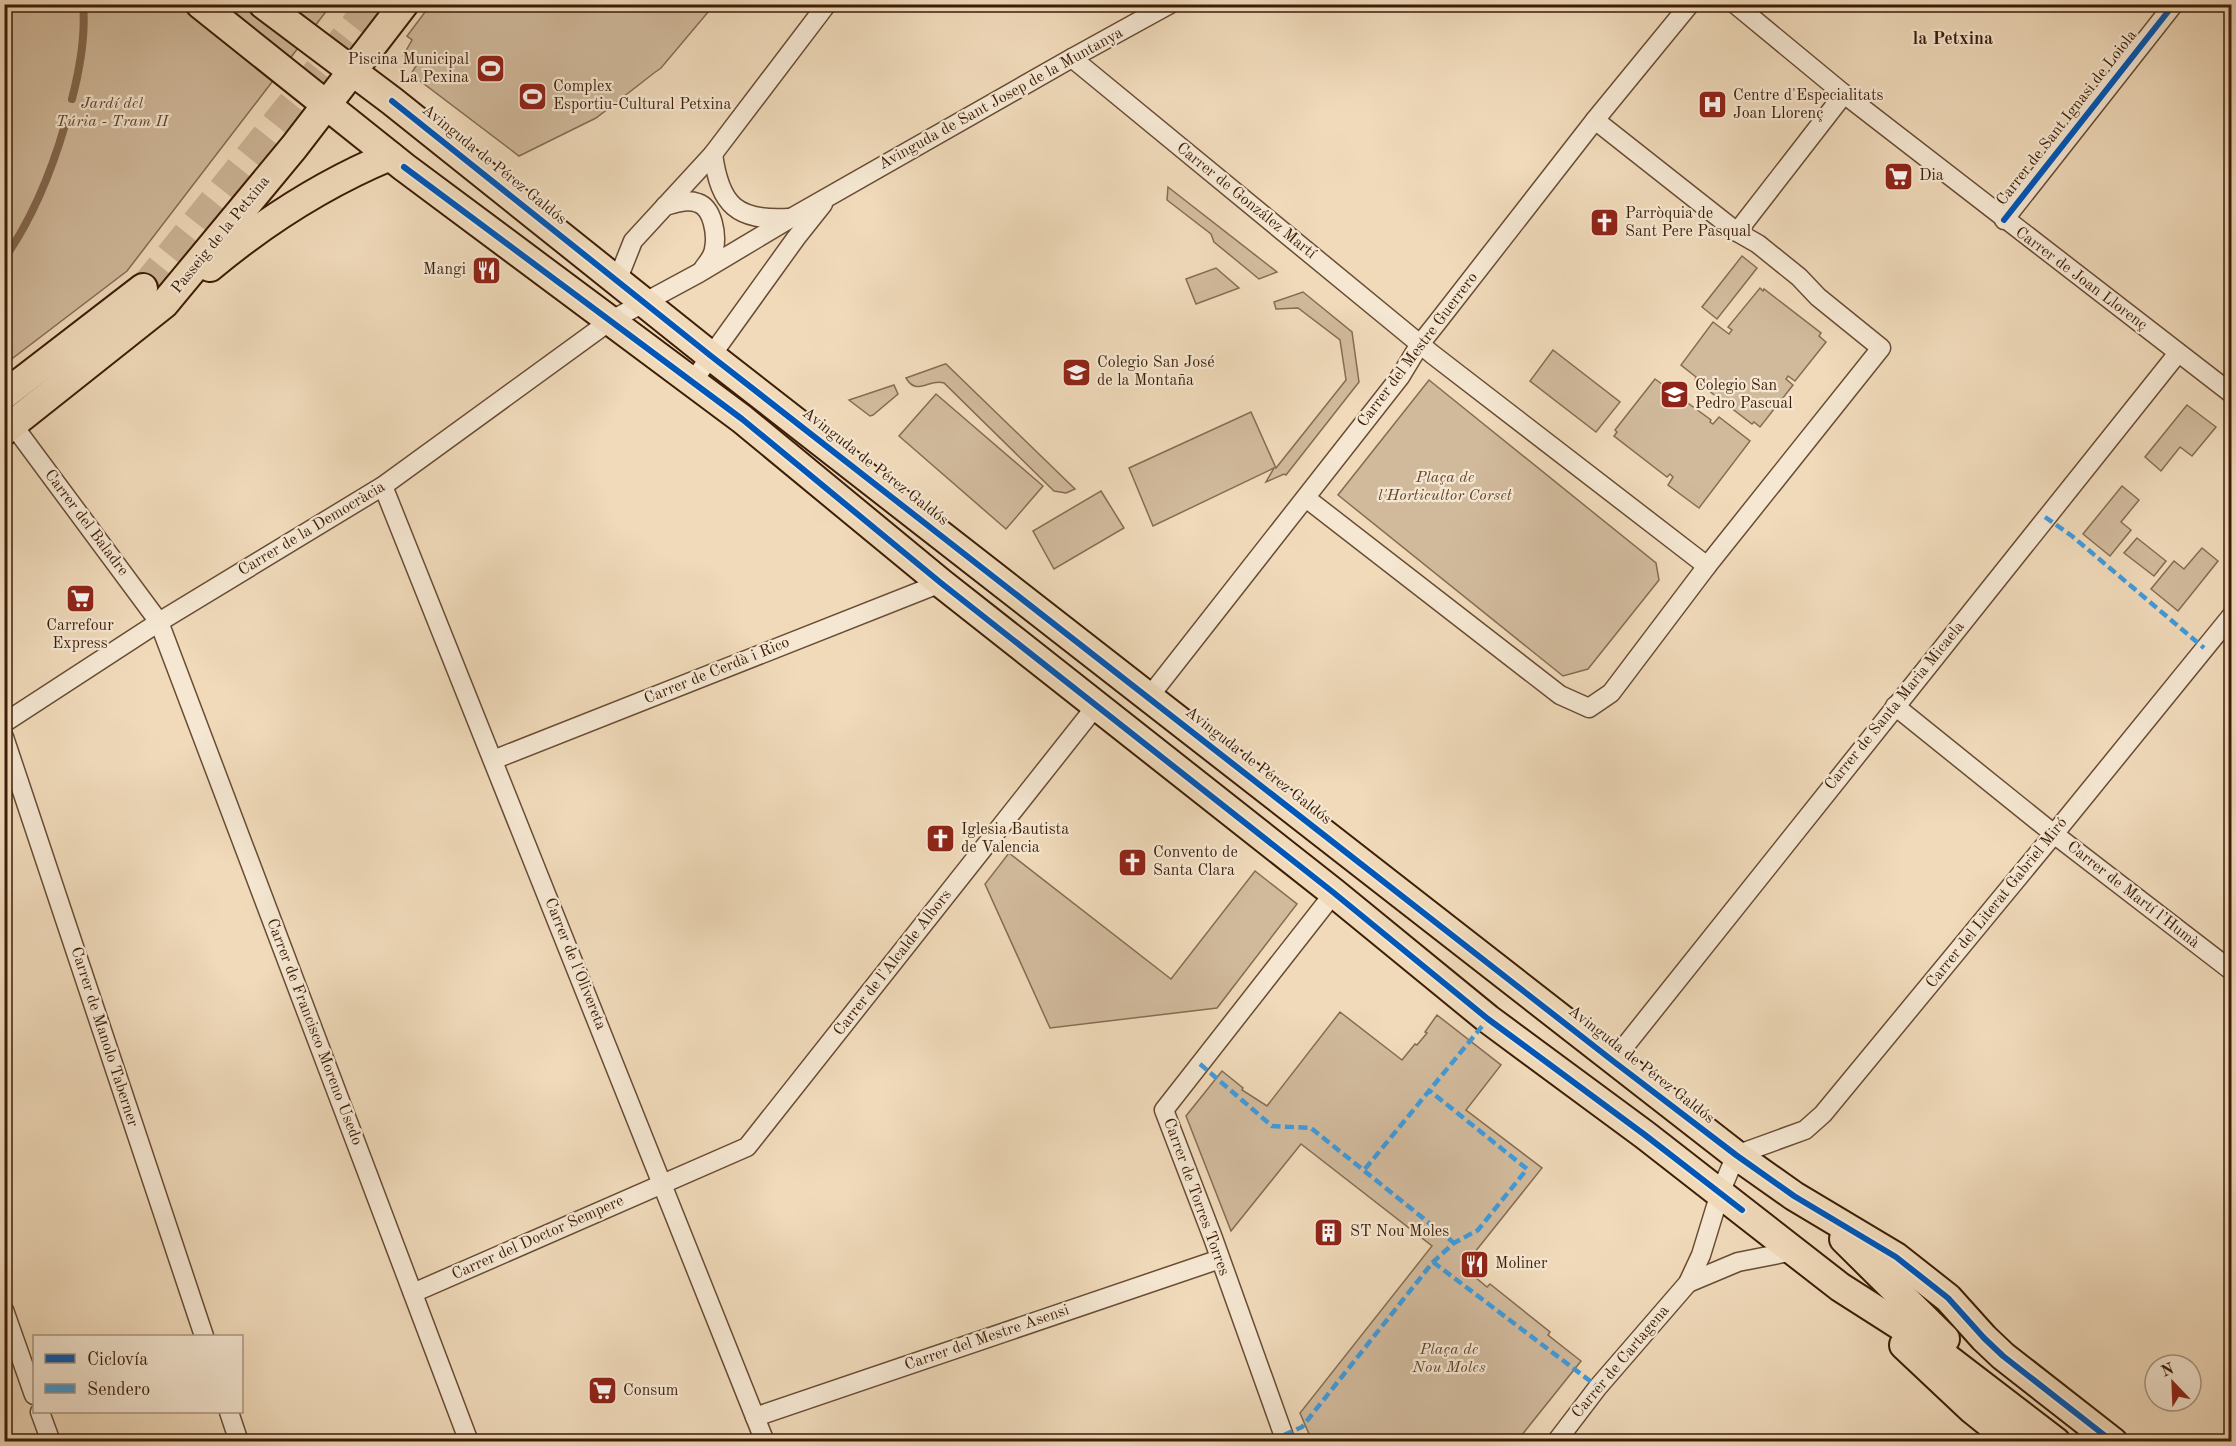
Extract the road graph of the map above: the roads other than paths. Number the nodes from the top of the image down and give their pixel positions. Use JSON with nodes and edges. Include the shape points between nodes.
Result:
{"nodes":[{"id":1,"x":200,"y":4,"type":"edge"},
{"id":2,"x":263,"y":4,"type":"edge"},
{"id":3,"x":404,"y":4,"type":"edge"},
{"id":4,"x":827,"y":4,"type":"edge"},
{"id":5,"x":1170,"y":4,"type":"edge"},
{"id":6,"x":1690,"y":4,"type":"edge"},
{"id":7,"x":1735,"y":4,"type":"edge"},
{"id":8,"x":2174,"y":4,"type":"edge"},
{"id":9,"x":1072,"y":58,"type":"junction"},
{"id":10,"x":353,"y":71,"type":"junction"},
{"id":11,"x":1844,"y":94,"type":"junction"},
{"id":12,"x":326,"y":106,"type":"junction"},
{"id":13,"x":1595,"y":120,"type":"junction"},
{"id":14,"x":713,"y":154,"type":"junction"},
{"id":15,"x":390,"y":156,"type":"junction"},
{"id":16,"x":833,"y":194,"type":"junction"},
{"id":17,"x":665,"y":206,"type":"junction"},
{"id":18,"x":791,"y":218,"type":"junction"},
{"id":19,"x":2004,"y":220,"type":"junction"},
{"id":20,"x":1737,"y":232,"type":"junction"},
{"id":21,"x":699,"y":273,"type":"junction"},
{"id":22,"x":617,"y":281,"type":"junction"},
{"id":23,"x":153,"y":296,"type":"junction"},
{"id":24,"x":645,"y":303,"type":"junction"},
{"id":25,"x":610,"y":321,"type":"junction"},
{"id":26,"x":1420,"y":344,"type":"junction"},
{"id":27,"x":2178,"y":352,"type":"junction"},
{"id":28,"x":711,"y":356,"type":"junction"},
{"id":29,"x":693,"y":381,"type":"junction"},
{"id":30,"x":2232,"y":394,"type":"edge"},
{"id":31,"x":4,"y":395,"type":"edge"},
{"id":32,"x":9,"y":428,"type":"edge"},
{"id":33,"x":383,"y":486,"type":"junction"},
{"id":34,"x":1306,"y":498,"type":"junction"},
{"id":35,"x":1707,"y":566,"type":"junction"},
{"id":36,"x":941,"y":583,"type":"junction"},
{"id":37,"x":2232,"y":615,"type":"edge"},
{"id":38,"x":159,"y":622,"type":"junction"},
{"id":39,"x":1149,"y":697,"type":"junction"},
{"id":40,"x":1096,"y":706,"type":"junction"},
{"id":41,"x":1895,"y":706,"type":"junction"},
{"id":42,"x":4,"y":723,"type":"edge"},
{"id":43,"x":4,"y":737,"type":"edge"},
{"id":44,"x":493,"y":760,"type":"junction"},
{"id":45,"x":2054,"y":834,"type":"junction"},
{"id":46,"x":1334,"y":893,"type":"junction"},
{"id":47,"x":2232,"y":971,"type":"edge"},
{"id":48,"x":1613,"y":1061,"type":"junction"},
{"id":49,"x":1736,"y":1155,"type":"junction"},
{"id":50,"x":663,"y":1183,"type":"junction"},
{"id":51,"x":1720,"y":1193,"type":"junction"},
{"id":52,"x":1794,"y":1196,"type":"junction"},
{"id":53,"x":1794,"y":1251,"type":"junction"},
{"id":54,"x":1220,"y":1259,"type":"junction"},
{"id":55,"x":1688,"y":1283,"type":"junction"},
{"id":56,"x":1840,"y":1287,"type":"junction"},
{"id":57,"x":413,"y":1293,"type":"junction"},
{"id":58,"x":4,"y":1310,"type":"edge"},
{"id":59,"x":204,"y":1335,"type":"edge"},
{"id":60,"x":33,"y":1392,"type":"edge"},
{"id":61,"x":40,"y":1413,"type":"edge"},
{"id":62,"x":229,"y":1413,"type":"edge"},
{"id":63,"x":755,"y":1417,"type":"junction"},
{"id":64,"x":51,"y":1442,"type":"edge"},
{"id":65,"x":239,"y":1442,"type":"edge"},
{"id":66,"x":469,"y":1442,"type":"edge"},
{"id":67,"x":765,"y":1442,"type":"edge"},
{"id":68,"x":1286,"y":1442,"type":"edge"},
{"id":69,"x":1556,"y":1442,"type":"edge"},
{"id":70,"x":2013,"y":1442,"type":"edge"},
{"id":71,"x":2056,"y":1442,"type":"edge"},
{"id":72,"x":2073,"y":1442,"type":"edge"},
{"id":73,"x":2113,"y":1442,"type":"edge"}],
"edges":[{"from":1,"to":12,"type":"main road"},
{"from":2,"to":10,"type":"main road","name":"Avinguda de Pérez Galdós"},
{"from":3,"to":10,"type":"main road","name":"Passeig de la Petxina"},
{"from":4,"to":14,"type":"street"},
{"from":5,"to":9,"type":"street","name":"Avinguda de Sant Josep de la Muntanya"},
{"from":6,"to":13,"type":"street","name":"Carrer del Mestre Guerrero"},
{"from":7,"to":11,"type":"street","name":"Carrer de Joan Llorenç"},
{"from":8,"to":19,"type":"street","name":"Carrer de Sant Ignasi de Loiola"},
{"from":9,"to":16,"type":"street","name":"Avinguda de Sant Josep de la Muntanya"},
{"from":9,"to":26,"type":"street","name":"Carrer de González Martí"},
{"from":10,"to":12,"type":"main road","name":"Passeig de la Petxina"},
{"from":10,"to":22,"type":"main road","name":"Avinguda de Pérez Galdós"},
{"from":11,"to":19,"type":"street","name":"Carrer de Joan Llorenç"},
{"from":11,"to":20,"type":"street"},
{"from":12,"to":15,"type":"main road"},
{"from":12,"to":23,"type":"main road","name":"Passeig de la Petxina"},
{"from":13,"to":20,"type":"street"},
{"from":13,"to":26,"type":"street","name":"Carrer del Mestre Guerrero"},
{"from":14,"to":17,"type":"street"},
{"from":14,"to":18,"type":"street","name":"Avinguda de Sant Josep de la Muntanya","via":[[723,192],[735,207],[754,218]]},
{"from":15,"to":23,"type":"main road","via":[[325,186]]},
{"from":15,"to":25,"type":"main road"},
{"from":16,"to":18,"type":"street","name":"Avinguda de Sant Josep de la Muntanya"},
{"from":16,"to":28,"type":"street","name":"Avinguda de Sant Josep de la Muntanya","via":[[796,238]]},
{"from":17,"to":21,"type":"street","via":[[693,202],[709,213],[714,250]]},
{"from":17,"to":22,"type":"street","via":[[633,241]]},
{"from":18,"to":21,"type":"street","name":"Avinguda de Sant Josep de la Muntanya"},
{"from":19,"to":27,"type":"street","name":"Carrer de Joan Llorenç"},
{"from":20,"to":35,"type":"street","via":[[1799,277],[1881,348]]},
{"from":21,"to":24,"type":"street","name":"Avinguda de Sant Josep de la Muntanya"},
{"from":22,"to":24,"type":"main road","name":"Avinguda de Pérez Galdós"},
{"from":23,"to":31,"type":"main road","name":"Passeig de la Petxina"},
{"from":23,"to":32,"type":"main road","name":"Passeig de la Petxina"},
{"from":24,"to":25,"type":"street"},
{"from":24,"to":28,"type":"main road","name":"Avinguda de Pérez Galdós"},
{"from":25,"to":29,"type":"main road"},
{"from":25,"to":33,"type":"street","name":"Carrer de la Democràcia"},
{"from":26,"to":34,"type":"street","name":"Carrer del Mestre Guerrero","via":[[1400,377]]},
{"from":26,"to":35,"type":"street"},
{"from":27,"to":30,"type":"street","name":"Carrer de Joan Llorenç"},
{"from":27,"to":41,"type":"street","name":"Carrer de Santa Maria Micaela"},
{"from":28,"to":29,"type":"street","name":"Avinguda de Sant Josep de la Muntanya"},
{"from":28,"to":39,"type":"main road","name":"Avinguda de Pérez Galdós"},
{"from":29,"to":36,"type":"main road"},
{"from":32,"to":38,"type":"street","name":"Carrer del Baladre"},
{"from":33,"to":38,"type":"street","name":"Carrer de la Democràcia"},
{"from":33,"to":44,"type":"street","name":"Carrer de l'Olivereta"},
{"from":34,"to":35,"type":"street","via":[[1560,695],[1588,708],[1611,693]]},
{"from":34,"to":39,"type":"street","name":"Carrer del Mestre Guerrero"},
{"from":36,"to":40,"type":"main road"},
{"from":36,"to":44,"type":"street","name":"Carrer de Cerdà i Rico"},
{"from":37,"to":45,"type":"street","name":"Carrer del Literat Gabriel Miró"},
{"from":38,"to":42,"type":"street","name":"Carrer de la Democràcia"},
{"from":38,"to":57,"type":"street","name":"Carrer de Francisco Moreno Usedo"},
{"from":39,"to":48,"type":"main road","name":"Avinguda de Pérez Galdós"},
{"from":40,"to":46,"type":"main road"},
{"from":40,"to":50,"type":"street","name":"Carrer de l'Alcalde Albors","via":[[747,1147]]},
{"from":41,"to":45,"type":"street","name":"Carrer de Martí l’Humà"},
{"from":41,"to":48,"type":"street","name":"Carrer de Santa Maria Micaela"},
{"from":43,"to":59,"type":"street","name":"Carrer de Manolo Taberner"},
{"from":44,"to":50,"type":"street","name":"Carrer de l'Olivereta"},
{"from":45,"to":47,"type":"street","name":"Carrer de Martí l’Humà"},
{"from":45,"to":49,"type":"street","name":"Carrer del Literat Gabriel Miró","via":[[1824,1114],[1805,1130]]},
{"from":46,"to":51,"type":"main road","via":[[1488,1019]]},
{"from":46,"to":54,"type":"street","name":"Carrer de Torres Torres","via":[[1164,1110]]},
{"from":48,"to":49,"type":"main road","name":"Avinguda de Pérez Galdós"},
{"from":49,"to":51,"type":"street"},
{"from":49,"to":52,"type":"main road","name":"Avinguda de Pérez Galdós"},
{"from":50,"to":57,"type":"street","name":"Carrer del Doctor Sempere"},
{"from":50,"to":63,"type":"street","name":"Carrer de l'Olivereta"},
{"from":51,"to":53,"type":"main road"},
{"from":51,"to":55,"type":"street"},
{"from":52,"to":72,"type":"main road","name":"Avinguda de Pérez Galdós","via":[[1849,1243],[1947,1342]]},
{"from":52,"to":73,"type":"main road","name":"Avinguda de Pérez Galdós","via":[[1896,1257],[1948,1298],[2003,1356]]},
{"from":53,"to":55,"type":"street","via":[[1738,1262]]},
{"from":53,"to":56,"type":"main road"},
{"from":54,"to":63,"type":"street","name":"Carrer del Mestre Asensi"},
{"from":54,"to":68,"type":"street","name":"Carrer de Torres Torres"},
{"from":55,"to":69,"type":"street","name":"Carrer de Cartagena"},
{"from":56,"to":70,"type":"main road"},
{"from":56,"to":71,"type":"main road","via":[[1923,1340]]},
{"from":57,"to":66,"type":"street","name":"Carrer de Francisco Moreno Usedo"},
{"from":58,"to":60,"type":"street"},
{"from":61,"to":64,"type":"street"},
{"from":62,"to":65,"type":"street"},
{"from":63,"to":67,"type":"street","name":"Carrer de l'Olivereta"}]}
